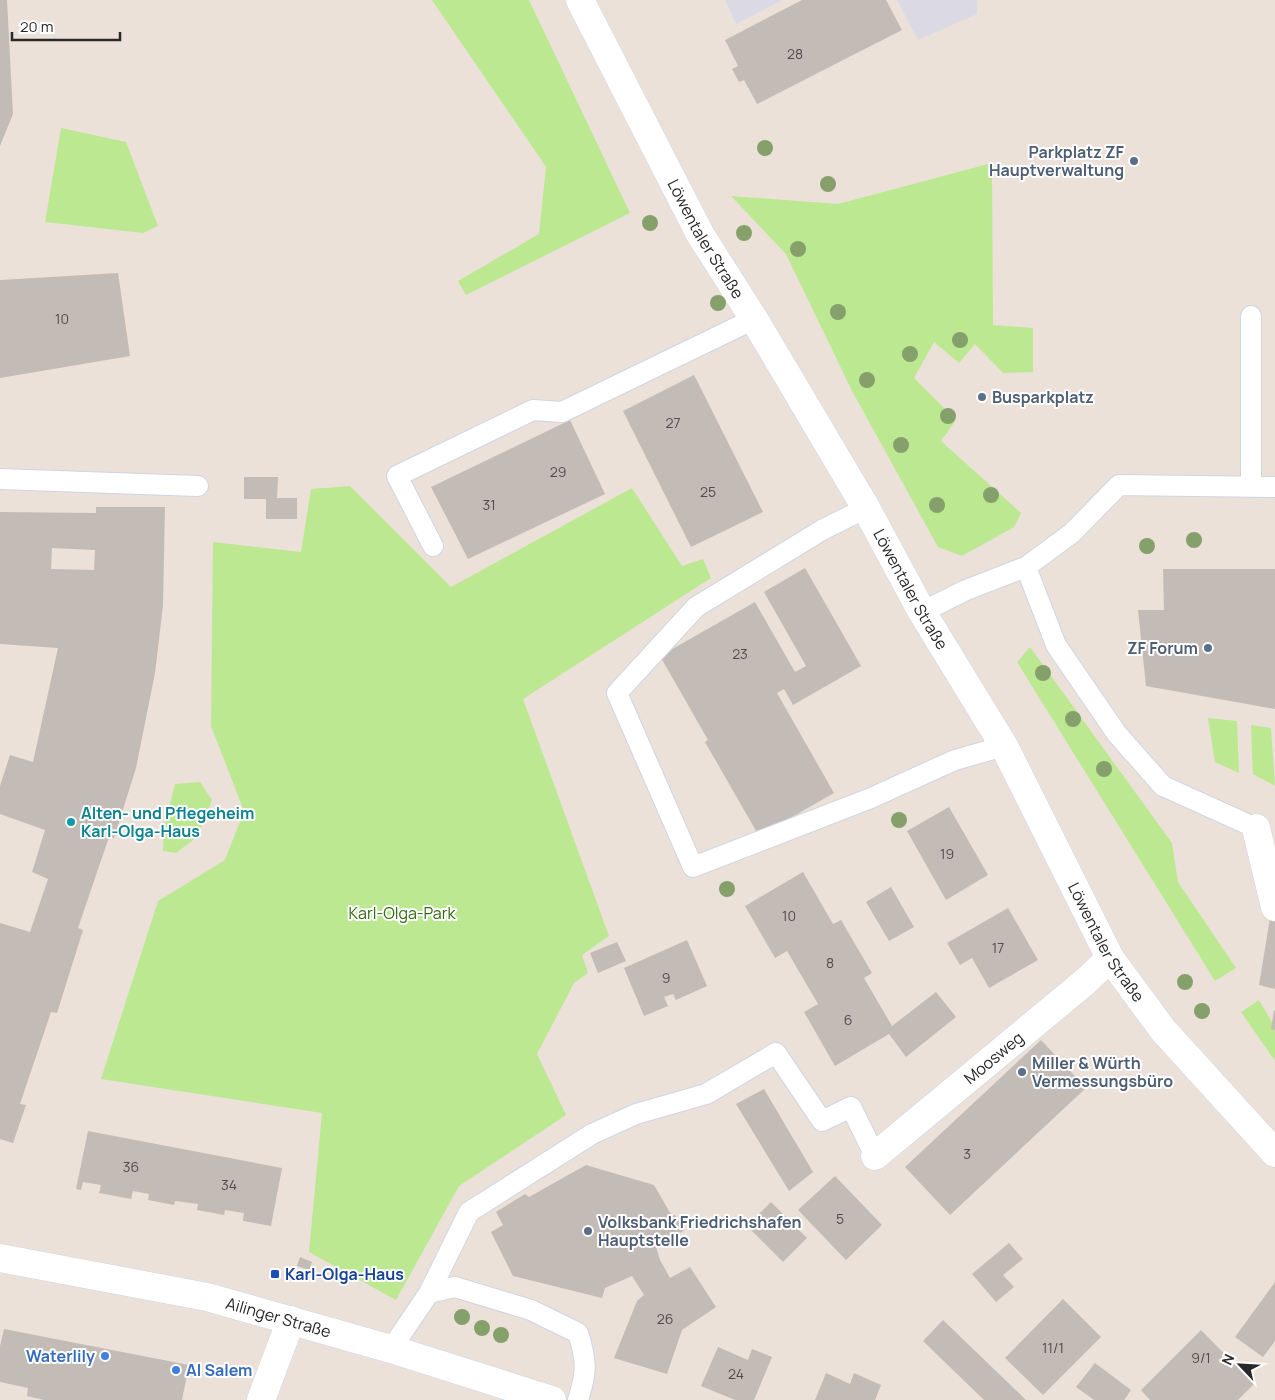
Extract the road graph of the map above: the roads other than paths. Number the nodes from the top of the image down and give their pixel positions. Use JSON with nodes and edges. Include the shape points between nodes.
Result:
{"nodes":[{"id":1,"x":580,"y":0,"type":"edge"},
{"id":2,"x":1251,"y":316,"type":"dead end"},
{"id":3,"x":754,"y":320,"type":"junction"},
{"id":4,"x":0,"y":479,"type":"edge"},
{"id":5,"x":198,"y":486,"type":"dead end"},
{"id":6,"x":1251,"y":487,"type":"junction"},
{"id":7,"x":1275,"y":487,"type":"edge"},
{"id":8,"x":866,"y":508,"type":"junction"},
{"id":9,"x":433,"y":546,"type":"dead end"},
{"id":10,"x":1026,"y":567,"type":"junction"},
{"id":11,"x":922,"y":612,"type":"junction"},
{"id":12,"x":1004,"y":746,"type":"junction"},
{"id":13,"x":1256,"y":828,"type":"joint"},
{"id":14,"x":1275,"y":907,"type":"edge"},
{"id":15,"x":1110,"y":958,"type":"junction"},
{"id":16,"x":1275,"y":1153,"type":"edge"},
{"id":17,"x":875,"y":1156,"type":"joint"},
{"id":18,"x":0,"y":1258,"type":"edge"},
{"id":19,"x":429,"y":1293,"type":"junction"},
{"id":20,"x":291,"y":1320,"type":"junction"},
{"id":21,"x":391,"y":1349,"type":"junction"},
{"id":22,"x":261,"y":1400,"type":"edge"},
{"id":23,"x":552,"y":1400,"type":"edge"},
{"id":24,"x":578,"y":1400,"type":"edge"}],
"edges":[{"from":1,"to":3,"type":"street","name":"Löwentaler Straße","via":[[700,234]]},
{"from":2,"to":6,"type":"lane"},
{"from":3,"to":8,"type":"street","name":"Löwentaler Straße"},
{"from":3,"to":9,"type":"lane","via":[[562,412],[534,410],[397,476]]},
{"from":4,"to":5,"type":"lane"},
{"from":6,"to":7,"type":"lane"},
{"from":6,"to":10,"type":"lane","via":[[1119,485],[1072,533]]},
{"from":8,"to":11,"type":"street","name":"Löwentaler Straße"},
{"from":8,"to":12,"type":"lane","via":[[822,530],[696,607],[617,693],[693,868],[870,798],[955,760]]},
{"from":10,"to":11,"type":"lane","via":[[966,590]]},
{"from":10,"to":13,"type":"lane","via":[[1056,645],[1117,734],[1163,786]]},
{"from":11,"to":12,"type":"street","name":"Löwentaler Straße"},
{"from":12,"to":15,"type":"street","name":"Löwentaler Straße"},
{"from":13,"to":14,"type":"street"},
{"from":15,"to":16,"type":"street","name":"Löwentaler Straße","via":[[1163,1030]]},
{"from":15,"to":17,"type":"street","name":"Moosweg"},
{"from":17,"to":19,"type":"lane","via":[[851,1107],[822,1121],[776,1053],[706,1094],[636,1114],[592,1134],[469,1212]]},
{"from":18,"to":20,"type":"street","name":"Ailinger Straße","via":[[207,1297]]},
{"from":19,"to":21,"type":"lane"},
{"from":19,"to":24,"type":"lane","via":[[455,1287],[531,1310],[578,1333],[586,1358],[584,1384]]},
{"from":20,"to":21,"type":"street","name":"Ailinger Straße"},
{"from":20,"to":22,"type":"street"},
{"from":21,"to":23,"type":"street","name":"Ailinger Straße"}]}
